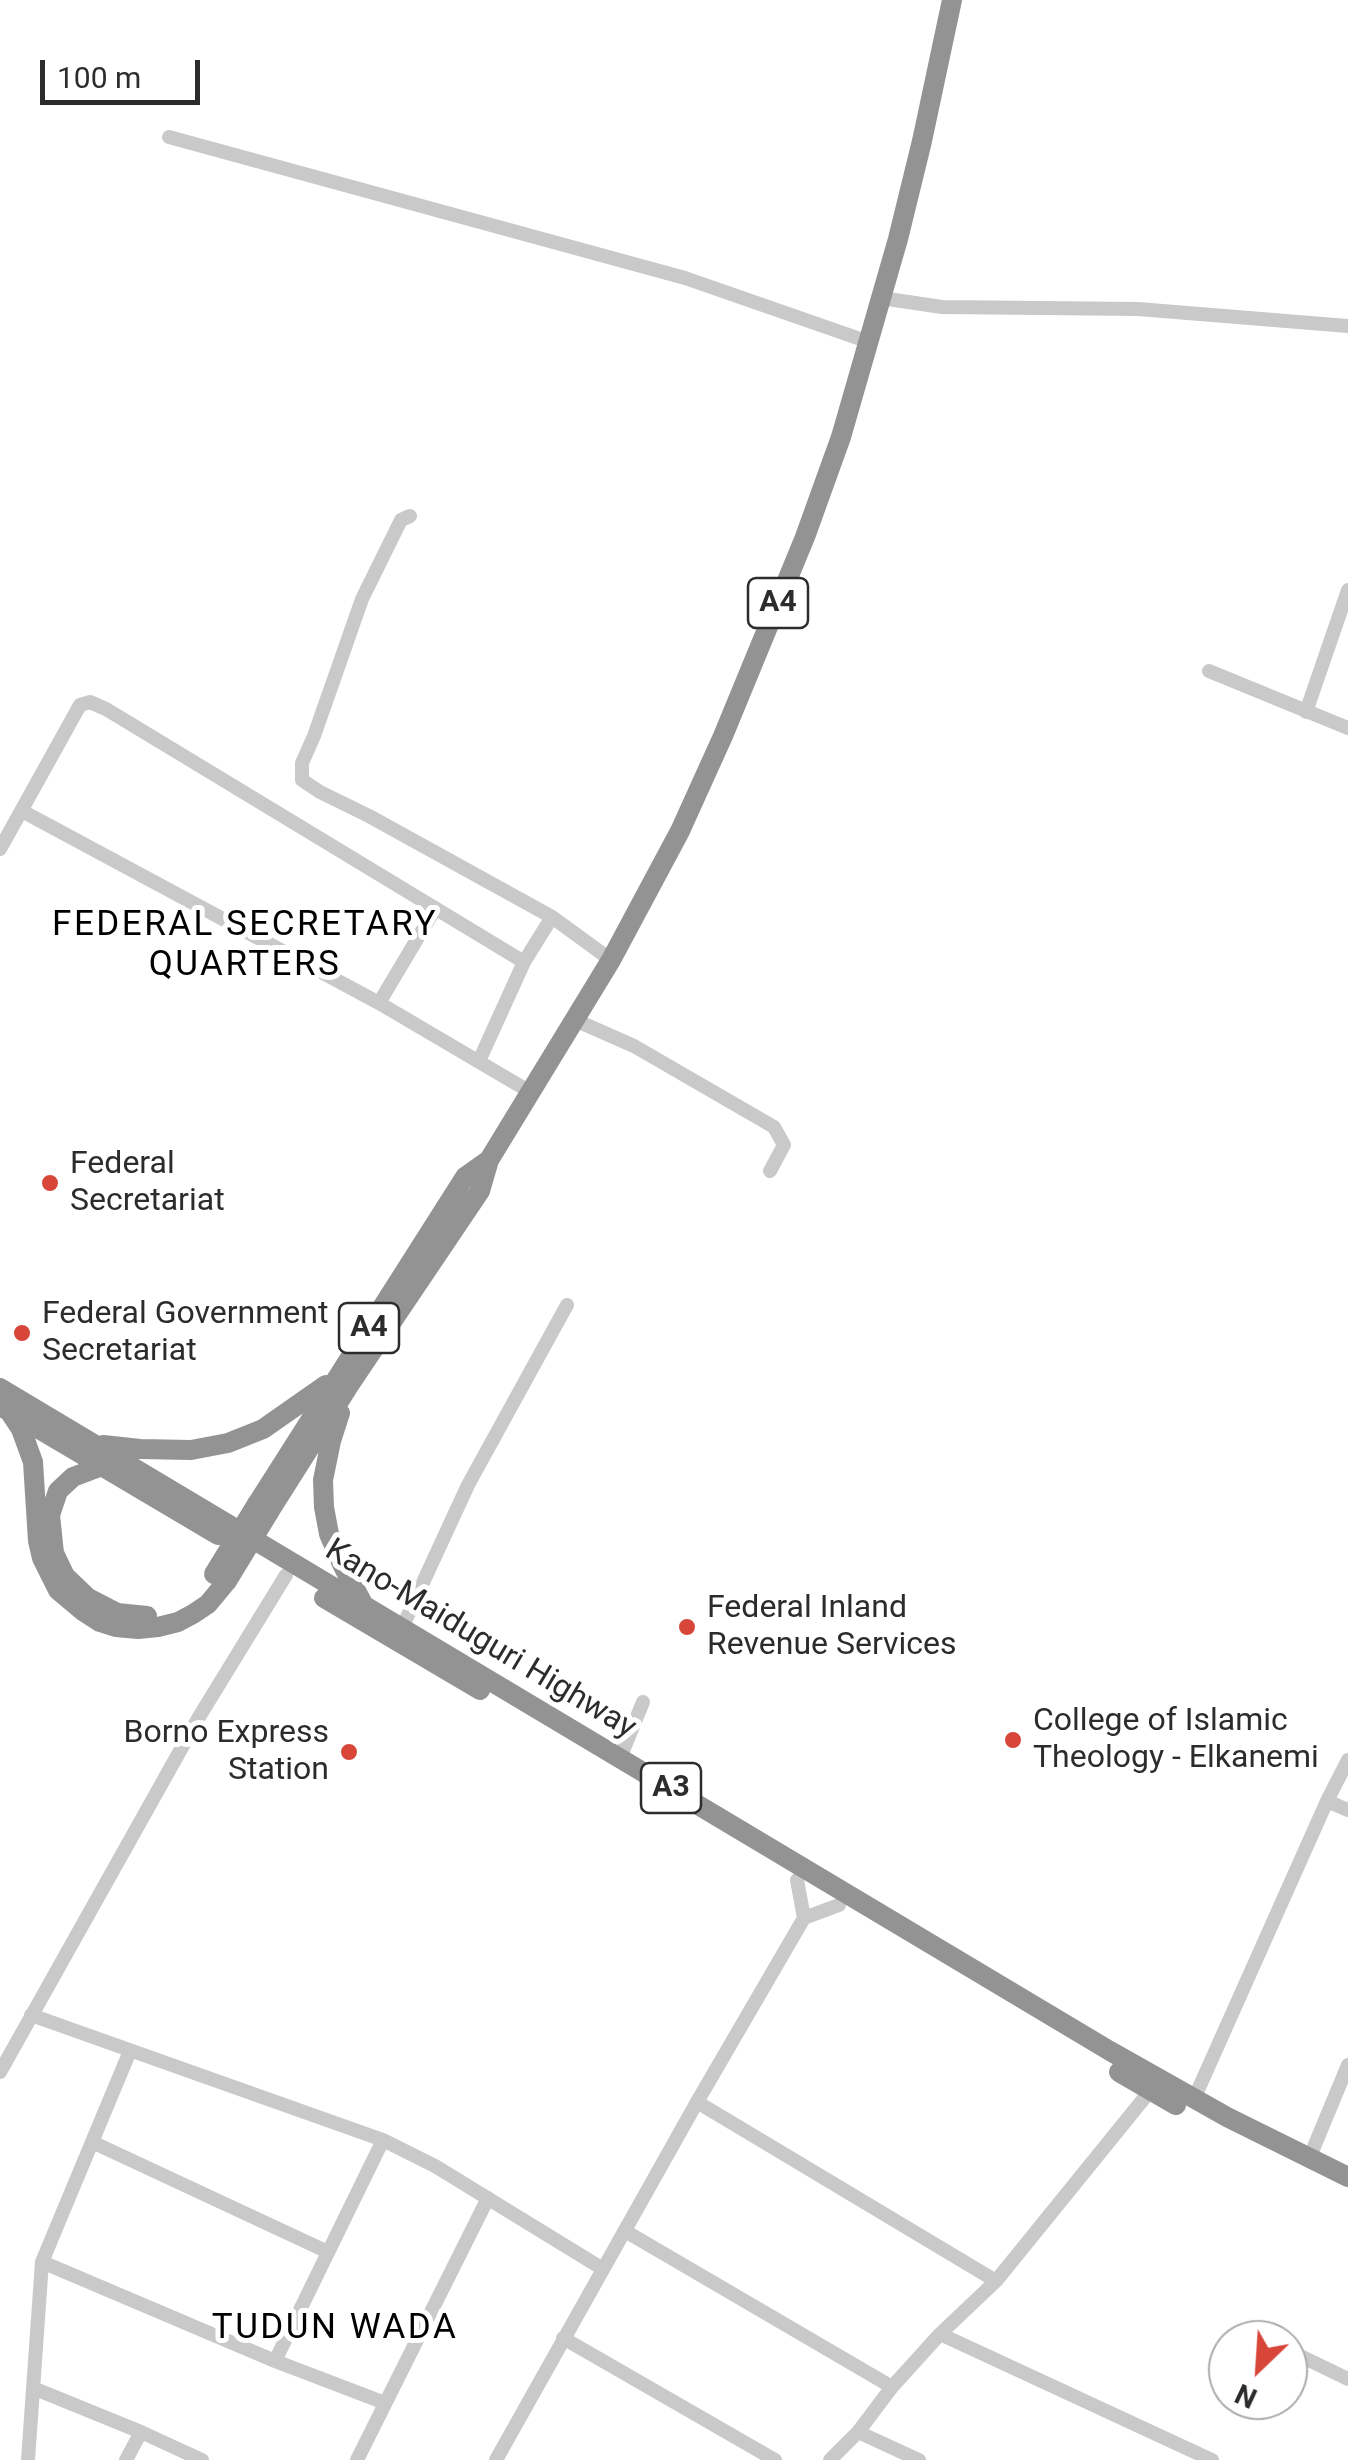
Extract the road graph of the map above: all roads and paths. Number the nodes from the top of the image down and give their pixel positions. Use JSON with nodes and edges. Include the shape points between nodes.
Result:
{"nodes":[{"id":1,"x":952,"y":0,"type":"edge"},
{"id":2,"x":169,"y":138,"type":"dead end"},
{"id":3,"x":881,"y":298,"type":"junction"},
{"id":4,"x":1348,"y":326,"type":"edge"},
{"id":5,"x":870,"y":342,"type":"junction"},
{"id":6,"x":410,"y":516,"type":"dead end"},
{"id":7,"x":1348,"y":590,"type":"edge"},
{"id":8,"x":1341,"y":637,"type":"edge"},
{"id":9,"x":1209,"y":671,"type":"dead end"},
{"id":10,"x":1306,"y":712,"type":"junction"},
{"id":11,"x":1348,"y":728,"type":"edge"},
{"id":12,"x":22,"y":811,"type":"junction"},
{"id":13,"x":0,"y":848,"type":"edge"},
{"id":14,"x":434,"y":909,"type":"junction"},
{"id":15,"x":552,"y":918,"type":"junction"},
{"id":16,"x":611,"y":960,"type":"junction"},
{"id":17,"x":524,"y":962,"type":"junction"},
{"id":18,"x":379,"y":1003,"type":"junction"},
{"id":19,"x":574,"y":1020,"type":"junction"},
{"id":20,"x":479,"y":1061,"type":"junction"},
{"id":21,"x":532,"y":1092,"type":"junction"},
{"id":22,"x":770,"y":1171,"type":"dead end"},
{"id":23,"x":568,"y":1305,"type":"dead end"},
{"id":24,"x":343,"y":1381,"type":"junction"},
{"id":25,"x":0,"y":1388,"type":"edge"},
{"id":26,"x":5,"y":1409,"type":"edge"},
{"id":27,"x":94,"y":1444,"type":"junction"},
{"id":28,"x":102,"y":1466,"type":"junction"},
{"id":29,"x":286,"y":1576,"type":"junction"},
{"id":30,"x":221,"y":1578,"type":"junction"},
{"id":31,"x":364,"y":1606,"type":"junction"},
{"id":32,"x":402,"y":1628,"type":"junction"},
{"id":33,"x":643,"y":1702,"type":"dead end"},
{"id":34,"x":620,"y":1758,"type":"junction"},
{"id":35,"x":1348,"y":1760,"type":"edge"},
{"id":36,"x":1327,"y":1801,"type":"junction"},
{"id":37,"x":1348,"y":1810,"type":"edge"},
{"id":38,"x":797,"y":1880,"type":"junction"},
{"id":39,"x":839,"y":1905,"type":"junction"},
{"id":40,"x":804,"y":1918,"type":"junction"},
{"id":41,"x":30,"y":2015,"type":"junction"},
{"id":42,"x":130,"y":2051,"type":"junction"},
{"id":43,"x":1348,"y":2065,"type":"edge"},
{"id":44,"x":0,"y":2072,"type":"edge"},
{"id":45,"x":1150,"y":2091,"type":"junction"},
{"id":46,"x":1194,"y":2099,"type":"junction"},
{"id":47,"x":696,"y":2102,"type":"junction"},
{"id":48,"x":382,"y":2140,"type":"junction"},
{"id":49,"x":92,"y":2142,"type":"junction"},
{"id":50,"x":1309,"y":2159,"type":"junction"},
{"id":51,"x":1348,"y":2176,"type":"edge"},
{"id":52,"x":1348,"y":2189,"type":"edge"},
{"id":53,"x":488,"y":2198,"type":"junction"},
{"id":54,"x":624,"y":2231,"type":"junction"},
{"id":55,"x":328,"y":2252,"type":"junction"},
{"id":56,"x":42,"y":2262,"type":"junction"},
{"id":57,"x":602,"y":2269,"type":"junction"},
{"id":58,"x":996,"y":2281,"type":"junction"},
{"id":59,"x":940,"y":2334,"type":"junction"},
{"id":60,"x":563,"y":2338,"type":"junction"},
{"id":61,"x":1308,"y":2360,"type":"edge"},
{"id":62,"x":275,"y":2361,"type":"junction"},
{"id":63,"x":1348,"y":2380,"type":"edge"},
{"id":64,"x":892,"y":2387,"type":"junction"},
{"id":65,"x":33,"y":2388,"type":"junction"},
{"id":66,"x":385,"y":2402,"type":"junction"},
{"id":67,"x":141,"y":2432,"type":"junction"},
{"id":68,"x":858,"y":2432,"type":"junction"},
{"id":69,"x":1204,"y":2458,"type":"edge"},
{"id":70,"x":28,"y":2460,"type":"edge"},
{"id":71,"x":126,"y":2460,"type":"edge"},
{"id":72,"x":202,"y":2460,"type":"edge"},
{"id":73,"x":358,"y":2460,"type":"edge"},
{"id":74,"x":496,"y":2460,"type":"edge"},
{"id":75,"x":775,"y":2460,"type":"edge"},
{"id":76,"x":830,"y":2460,"type":"edge"},
{"id":77,"x":919,"y":2460,"type":"edge"}],
"edges":[{"from":1,"to":3,"type":"highway","number":"A4"},
{"from":2,"to":5,"type":"street","via":[[685,278]]},
{"from":3,"to":4,"type":"street","via":[[942,307],[1138,309]]},
{"from":3,"to":5,"type":"highway","number":"A4"},
{"from":5,"to":16,"type":"highway","number":"A4","via":[[817,504],[762,642],[680,830]]},
{"from":6,"to":15,"type":"street","via":[[400,520],[362,599],[302,763],[302,780]]},
{"from":7,"to":8,"type":"street"},
{"from":8,"to":10,"type":"street"},
{"from":9,"to":10,"type":"street"},
{"from":10,"to":11,"type":"street"},
{"from":12,"to":13,"type":"street"},
{"from":12,"to":14,"type":"street","via":[[80,705],[90,702]]},
{"from":12,"to":18,"type":"street"},
{"from":14,"to":17,"type":"street"},
{"from":14,"to":18,"type":"street"},
{"from":15,"to":16,"type":"street"},
{"from":15,"to":17,"type":"street"},
{"from":16,"to":19,"type":"highway","number":"A4"},
{"from":17,"to":20,"type":"street"},
{"from":18,"to":20,"type":"street"},
{"from":19,"to":21,"type":"highway","number":"A4"},
{"from":19,"to":22,"type":"street","via":[[634,1046],[774,1127],[784,1144]]},
{"from":20,"to":21,"type":"street"},
{"from":21,"to":24,"type":"highway","number":"A4","via":[[489,1160],[466,1177]]},
{"from":23,"to":32,"type":"street","via":[[468,1485]]},
{"from":24,"to":27,"type":"highway","via":[[228,1443],[191,1450]]},
{"from":24,"to":30,"type":"highway","number":"A4","bridge":true},
{"from":24,"to":31,"type":"highway","via":[[324,1506],[329,1534]]},
{"from":25,"to":27,"type":"highway","name":"Kano-Maiduguri Highway","number":"A3"},
{"from":26,"to":28,"type":"highway","name":"Kano-Maiduguri Highway","number":"A3"},
{"from":26,"to":30,"type":"highway","number":"A4","via":[[33,1462],[42,1558],[67,1599],[116,1627],[158,1627],[208,1604]]},
{"from":27,"to":31,"type":"highway","name":"Kano-Maiduguri Highway","number":"A3"},
{"from":28,"to":29,"type":"highway","name":"Kano-Maiduguri Highway","number":"A3"},
{"from":28,"to":30,"type":"highway","number":"A4","via":[[64,1484],[50,1515],[54,1553],[73,1585],[103,1607],[146,1616],[176,1609]]},
{"from":29,"to":38,"type":"highway","name":"Kano-Maiduguri Highway","number":"A3"},
{"from":29,"to":41,"type":"street"},
{"from":31,"to":32,"type":"highway","name":"Kano-Maiduguri Highway","number":"A3"},
{"from":32,"to":34,"type":"highway","name":"Kano-Maiduguri Highway","number":"A3"},
{"from":33,"to":34,"type":"street"},
{"from":34,"to":46,"type":"highway","name":"Kano-Maiduguri Highway","number":"A3"},
{"from":35,"to":36,"type":"street"},
{"from":36,"to":37,"type":"street"},
{"from":36,"to":46,"type":"street"},
{"from":38,"to":39,"type":"highway","name":"Kano-Maiduguri Highway","number":"A3"},
{"from":38,"to":40,"type":"street"},
{"from":39,"to":40,"type":"street"},
{"from":39,"to":45,"type":"highway","name":"Kano-Maiduguri Highway","number":"A3"},
{"from":40,"to":47,"type":"street"},
{"from":41,"to":42,"type":"street"},
{"from":41,"to":44,"type":"street"},
{"from":42,"to":48,"type":"street"},
{"from":42,"to":49,"type":"street"},
{"from":43,"to":50,"type":"street"},
{"from":45,"to":52,"type":"highway","name":"Kano-Maiduguri Highway","number":"A3"},
{"from":45,"to":58,"type":"street"},
{"from":46,"to":50,"type":"highway","name":"Kano-Maiduguri Highway","number":"A3"},
{"from":47,"to":54,"type":"street"},
{"from":47,"to":58,"type":"street"},
{"from":48,"to":53,"type":"street"},
{"from":48,"to":55,"type":"street"},
{"from":49,"to":55,"type":"street"},
{"from":49,"to":56,"type":"street"},
{"from":50,"to":51,"type":"highway","name":"Kano-Maiduguri Highway","number":"A3"},
{"from":53,"to":57,"type":"street"},
{"from":53,"to":66,"type":"street"},
{"from":54,"to":57,"type":"street"},
{"from":54,"to":64,"type":"street"},
{"from":55,"to":62,"type":"street"},
{"from":56,"to":62,"type":"street"},
{"from":56,"to":65,"type":"street"},
{"from":57,"to":60,"type":"street"},
{"from":58,"to":59,"type":"street"},
{"from":59,"to":64,"type":"street"},
{"from":59,"to":69,"type":"street"},
{"from":60,"to":74,"type":"street"},
{"from":60,"to":75,"type":"street"},
{"from":61,"to":63,"type":"street"},
{"from":62,"to":66,"type":"street"},
{"from":64,"to":68,"type":"street"},
{"from":65,"to":67,"type":"street"},
{"from":65,"to":70,"type":"street"},
{"from":66,"to":73,"type":"street"},
{"from":67,"to":71,"type":"street"},
{"from":67,"to":72,"type":"street"},
{"from":68,"to":76,"type":"street"},
{"from":68,"to":77,"type":"street"}]}
